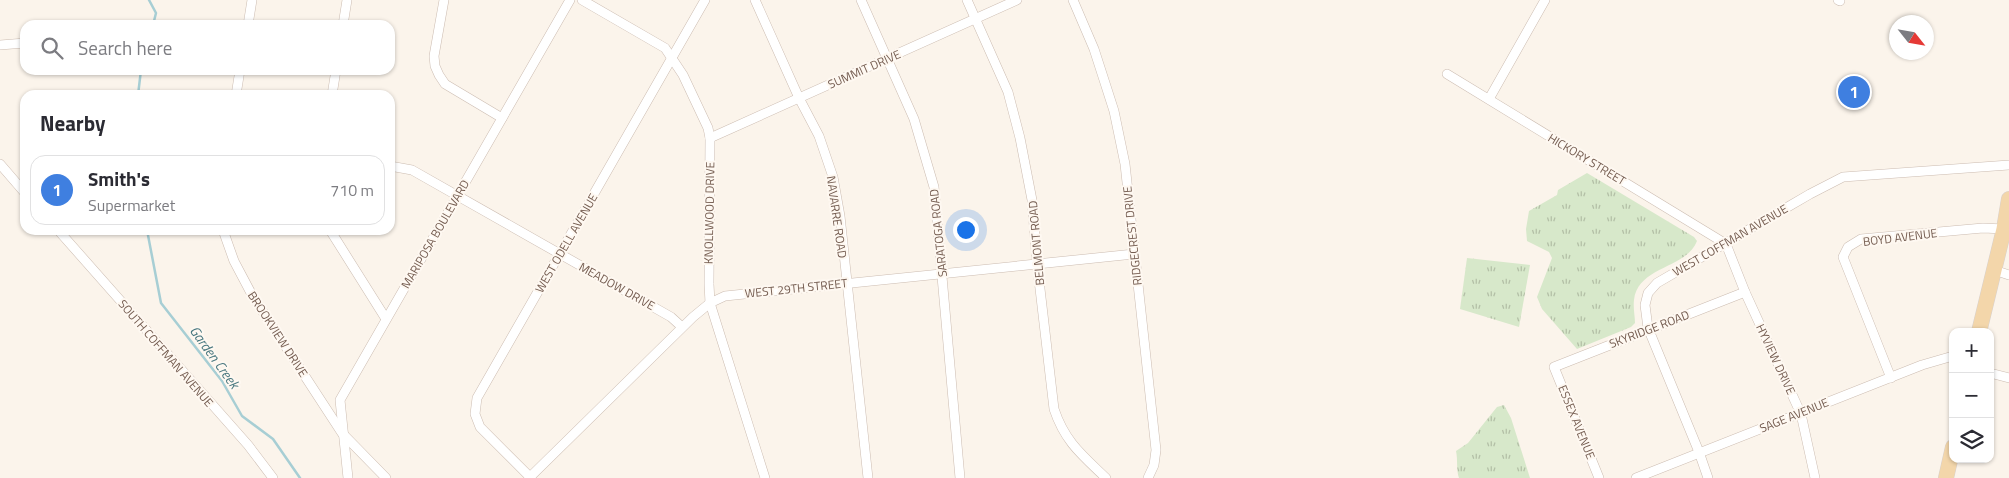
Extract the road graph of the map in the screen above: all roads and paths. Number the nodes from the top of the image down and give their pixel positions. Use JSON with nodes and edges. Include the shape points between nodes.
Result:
{"nodes":[{"id":1,"x":252,"y":0,"type":"edge"},
{"id":2,"x":348,"y":0,"type":"edge"},
{"id":3,"x":444,"y":0,"type":"edge"},
{"id":4,"x":570,"y":0,"type":"edge"},
{"id":5,"x":582,"y":0,"type":"edge"},
{"id":6,"x":705,"y":0,"type":"edge"},
{"id":7,"x":755,"y":0,"type":"edge"},
{"id":8,"x":861,"y":0,"type":"edge"},
{"id":9,"x":966,"y":0,"type":"edge"},
{"id":10,"x":1017,"y":0,"type":"edge"},
{"id":11,"x":1073,"y":0,"type":"edge"},
{"id":12,"x":1545,"y":0,"type":"edge"},
{"id":13,"x":975,"y":19,"type":"junction"},
{"id":14,"x":249,"y":20,"type":"edge"},
{"id":15,"x":344,"y":20,"type":"edge"},
{"id":16,"x":20,"y":43,"type":"edge"},
{"id":17,"x":0,"y":45,"type":"edge"},
{"id":18,"x":672,"y":58,"type":"junction"},
{"id":19,"x":888,"y":58,"type":"junction"},
{"id":20,"x":1447,"y":74,"type":"dead end"},
{"id":21,"x":239,"y":75,"type":"edge"},
{"id":22,"x":335,"y":75,"type":"edge"},
{"id":23,"x":237,"y":90,"type":"edge"},
{"id":24,"x":333,"y":90,"type":"edge"},
{"id":25,"x":799,"y":98,"type":"junction"},
{"id":26,"x":1489,"y":99,"type":"junction"},
{"id":27,"x":502,"y":118,"type":"junction"},
{"id":28,"x":710,"y":138,"type":"junction"},
{"id":29,"x":0,"y":164,"type":"edge"},
{"id":30,"x":2009,"y":165,"type":"edge"},
{"id":31,"x":395,"y":167,"type":"edge"},
{"id":32,"x":20,"y":187,"type":"edge"},
{"id":33,"x":458,"y":195,"type":"junction"},
{"id":34,"x":2009,"y":199,"type":"edge"},
{"id":35,"x":2004,"y":230,"type":"junction"},
{"id":36,"x":62,"y":235,"type":"edge"},
{"id":37,"x":225,"y":235,"type":"edge"},
{"id":38,"x":333,"y":235,"type":"edge"},
{"id":39,"x":1726,"y":244,"type":"junction"},
{"id":40,"x":560,"y":254,"type":"junction"},
{"id":41,"x":1134,"y":254,"type":"junction"},
{"id":42,"x":1037,"y":263,"type":"junction"},
{"id":43,"x":1994,"y":270,"type":"junction"},
{"id":44,"x":942,"y":274,"type":"junction"},
{"id":45,"x":2009,"y":275,"type":"edge"},
{"id":46,"x":846,"y":283,"type":"junction"},
{"id":47,"x":1744,"y":292,"type":"junction"},
{"id":48,"x":710,"y":303,"type":"junction"},
{"id":49,"x":386,"y":319,"type":"junction"},
{"id":50,"x":682,"y":327,"type":"junction"},
{"id":51,"x":1648,"y":328,"type":"junction"},
{"id":52,"x":1980,"y":328,"type":"edge"},
{"id":53,"x":1949,"y":357,"type":"edge"},
{"id":54,"x":1554,"y":367,"type":"joint"},
{"id":55,"x":1994,"y":374,"type":"edge"},
{"id":56,"x":1891,"y":378,"type":"junction"},
{"id":57,"x":2009,"y":378,"type":"edge"},
{"id":58,"x":1801,"y":414,"type":"junction"},
{"id":59,"x":342,"y":433,"type":"junction"},
{"id":60,"x":1699,"y":452,"type":"junction"},
{"id":61,"x":1949,"y":463,"type":"edge"},
{"id":62,"x":273,"y":478,"type":"edge"},
{"id":63,"x":348,"y":478,"type":"edge"},
{"id":64,"x":386,"y":478,"type":"edge"},
{"id":65,"x":530,"y":478,"type":"edge"},
{"id":66,"x":766,"y":478,"type":"edge"},
{"id":67,"x":868,"y":478,"type":"edge"},
{"id":68,"x":960,"y":478,"type":"edge"},
{"id":69,"x":1106,"y":478,"type":"edge"},
{"id":70,"x":1148,"y":478,"type":"edge"},
{"id":71,"x":1599,"y":478,"type":"edge"},
{"id":72,"x":1636,"y":478,"type":"edge"},
{"id":73,"x":1708,"y":478,"type":"edge"},
{"id":74,"x":1815,"y":478,"type":"edge"},
{"id":75,"x":1946,"y":478,"type":"edge"}],
"edges":[{"from":1,"to":14,"type":"street"},
{"from":2,"to":15,"type":"street"},
{"from":3,"to":27,"type":"street","via":[[434,66],[445,84]]},
{"from":4,"to":27,"type":"street","name":"MARIPOSA BOULEVARD"},
{"from":5,"to":18,"type":"street","name":"KNOLLWOOD DRIVE","via":[[665,48]]},
{"from":6,"to":18,"type":"street","name":"WEST ODELL AVENUE"},
{"from":7,"to":25,"type":"street","name":"NAVARRE ROAD"},
{"from":8,"to":19,"type":"street","name":"SARATOGA ROAD"},
{"from":9,"to":13,"type":"street","name":"BELMONT ROAD"},
{"from":10,"to":13,"type":"street","name":"SUMMIT DRIVE"},
{"from":11,"to":41,"type":"street","name":"RIDGECREST DRIVE","via":[[1094,49],[1114,111],[1125,164]]},
{"from":12,"to":26,"type":"street"},
{"from":13,"to":19,"type":"street","name":"SUMMIT DRIVE"},
{"from":13,"to":42,"type":"street","name":"BELMONT ROAD","via":[[1008,92],[1020,138],[1032,200]]},
{"from":16,"to":17,"type":"street"},
{"from":18,"to":28,"type":"street","name":"KNOLLWOOD DRIVE","via":[[683,75]]},
{"from":18,"to":40,"type":"street","name":"WEST ODELL AVENUE"},
{"from":19,"to":25,"type":"street","name":"SUMMIT DRIVE"},
{"from":19,"to":44,"type":"street","name":"SARATOGA ROAD","via":[[914,119],[934,187]]},
{"from":20,"to":26,"type":"street","name":"HICKORY STREET"},
{"from":21,"to":23,"type":"street"},
{"from":22,"to":24,"type":"street"},
{"from":25,"to":28,"type":"street","name":"SUMMIT DRIVE"},
{"from":25,"to":46,"type":"street","name":"NAVARRE ROAD","via":[[819,136],[833,177]]},
{"from":26,"to":39,"type":"street","name":"HICKORY STREET"},
{"from":27,"to":33,"type":"street","name":"MARIPOSA BOULEVARD"},
{"from":28,"to":48,"type":"street","name":"KNOLLWOOD DRIVE"},
{"from":29,"to":32,"type":"street"},
{"from":30,"to":39,"type":"street","name":"WEST COFFMAN AVENUE","via":[[1843,177]]},
{"from":31,"to":33,"type":"street","name":"MEADOW DRIVE","via":[[412,170]]},
{"from":33,"to":40,"type":"street","name":"MEADOW DRIVE"},
{"from":33,"to":49,"type":"street","name":"MARIPOSA BOULEVARD"},
{"from":34,"to":35,"type":"main road"},
{"from":35,"to":43,"type":"main road"},
{"from":35,"to":56,"type":"street","name":"BOYD AVENUE","via":[[1984,228],[1861,239],[1848,247],[1843,256]]},
{"from":36,"to":62,"type":"street","name":"SOUTH COFFMAN AVENUE"},
{"from":37,"to":59,"type":"street","name":"BROOKVIEW DRIVE","via":[[252,295]]},
{"from":38,"to":49,"type":"street"},
{"from":39,"to":47,"type":"street","name":"HYVIEW DRIVE"},
{"from":39,"to":51,"type":"street","name":"WEST COFFMAN AVENUE","via":[[1657,283],[1648,293],[1645,305]]},
{"from":40,"to":50,"type":"street","name":"MEADOW DRIVE","via":[[671,317]]},
{"from":40,"to":65,"type":"street","name":"WEST ODELL AVENUE","via":[[478,398],[475,414],[480,427]]},
{"from":41,"to":42,"type":"street","name":"WEST 29TH STREET"},
{"from":41,"to":70,"type":"street","name":"RIDGECREST DRIVE","via":[[1156,450]]},
{"from":42,"to":44,"type":"street","name":"WEST 29TH STREET"},
{"from":42,"to":69,"type":"street","name":"BELMONT ROAD","via":[[1052,393],[1060,427],[1076,449]]},
{"from":43,"to":45,"type":"street"},
{"from":43,"to":52,"type":"main road"},
{"from":44,"to":46,"type":"street","name":"WEST 29TH STREET"},
{"from":44,"to":68,"type":"street","name":"SARATOGA ROAD"},
{"from":46,"to":48,"type":"street","name":"WEST 29TH STREET","via":[[725,296]]},
{"from":46,"to":67,"type":"street","name":"NAVARRE ROAD"},
{"from":47,"to":51,"type":"street","name":"SKYRIDGE ROAD"},
{"from":47,"to":58,"type":"street","name":"HYVIEW DRIVE"},
{"from":48,"to":50,"type":"street","name":"WEST 29TH STREET"},
{"from":48,"to":66,"type":"street","name":"KNOLLWOOD DRIVE"},
{"from":49,"to":59,"type":"street","name":"MARIPOSA BOULEVARD","via":[[340,400]]},
{"from":50,"to":65,"type":"street","name":"WEST 29TH STREET"},
{"from":51,"to":54,"type":"street","name":"SKYRIDGE ROAD"},
{"from":51,"to":60,"type":"street","name":"WEST COFFMAN AVENUE"},
{"from":53,"to":56,"type":"street","name":"SAGE AVENUE"},
{"from":54,"to":71,"type":"street","name":"ESSEX AVENUE"},
{"from":55,"to":57,"type":"street"},
{"from":56,"to":58,"type":"street","name":"SAGE AVENUE"},
{"from":58,"to":60,"type":"street","name":"SAGE AVENUE"},
{"from":58,"to":74,"type":"street","name":"HYVIEW DRIVE"},
{"from":59,"to":63,"type":"street","name":"MARIPOSA BOULEVARD"},
{"from":59,"to":64,"type":"street"},
{"from":60,"to":72,"type":"street","name":"SAGE AVENUE"},
{"from":60,"to":73,"type":"street","name":"WEST COFFMAN AVENUE"},
{"from":61,"to":75,"type":"main road"}]}
